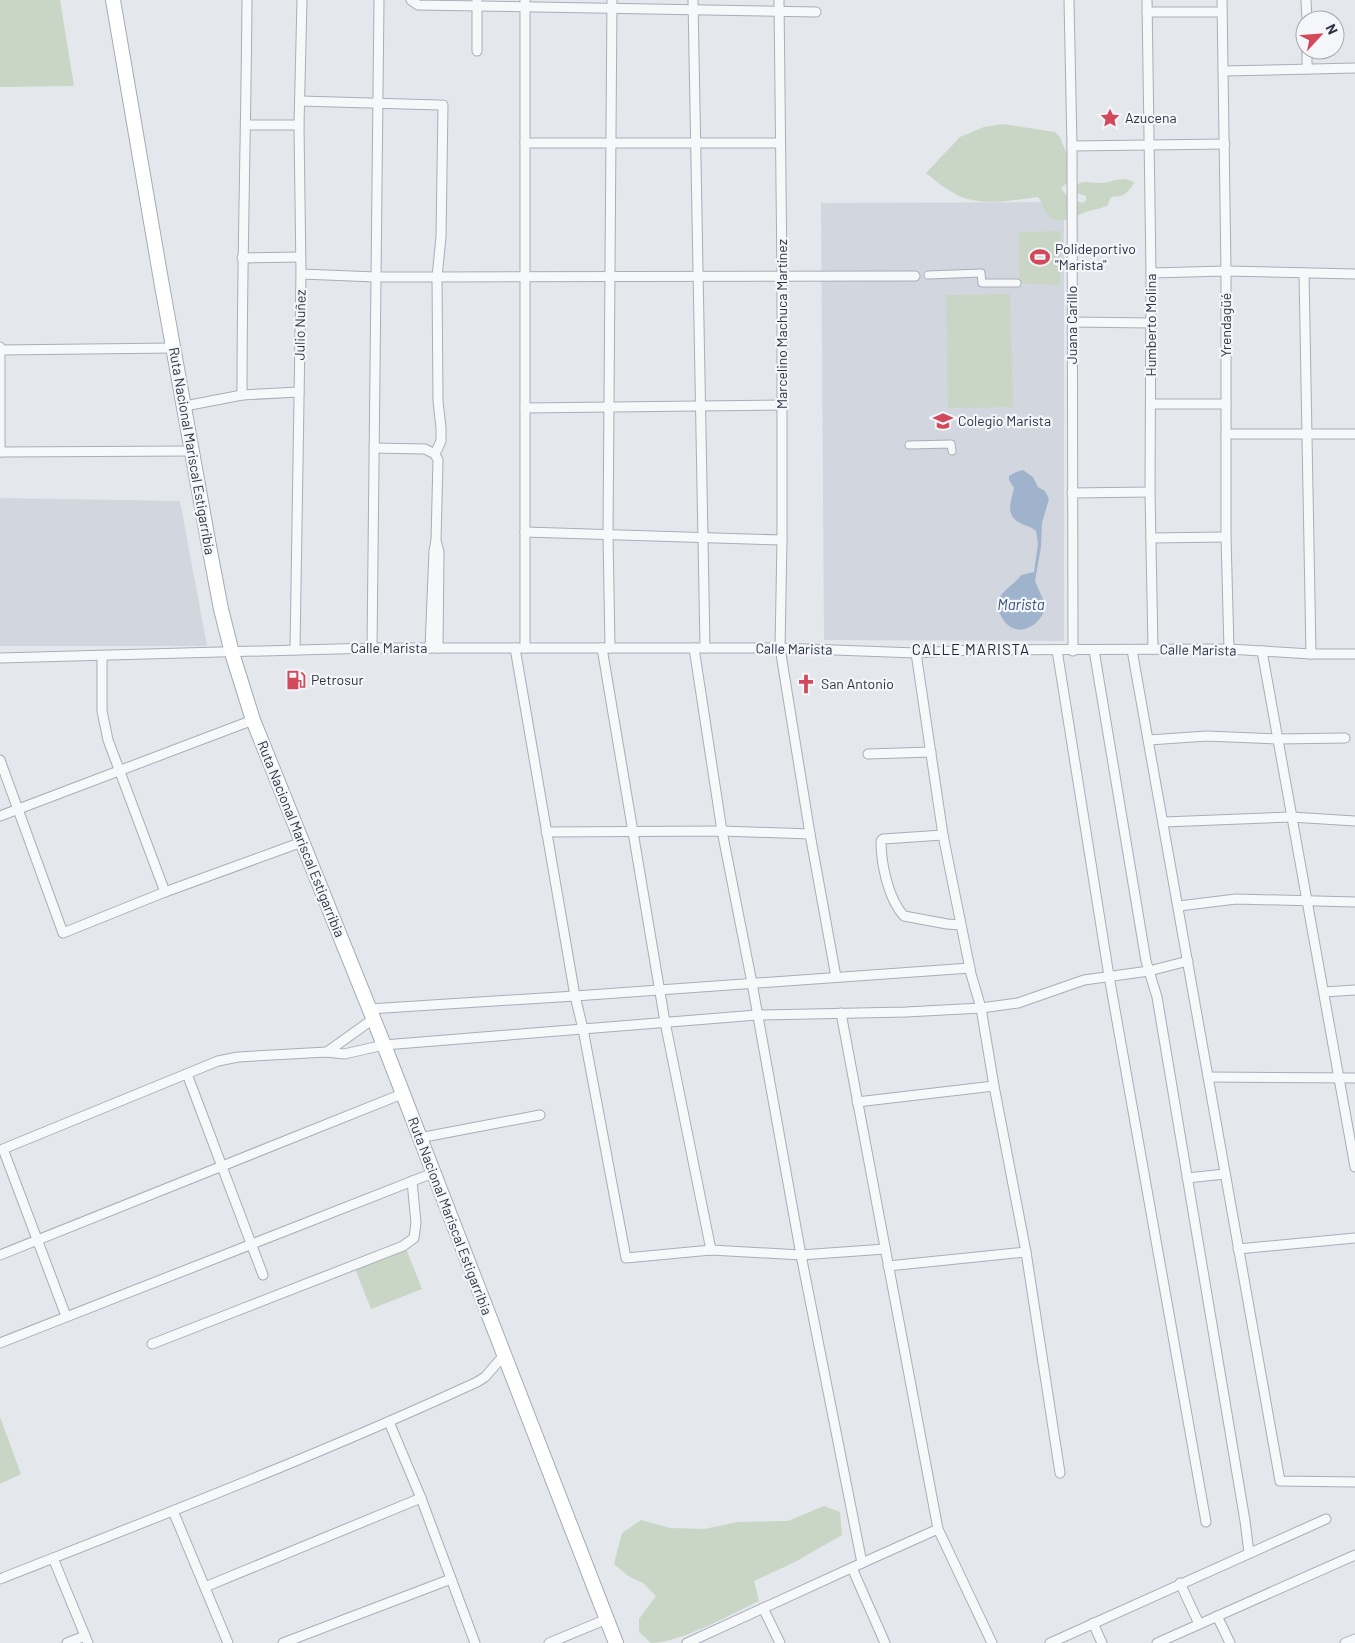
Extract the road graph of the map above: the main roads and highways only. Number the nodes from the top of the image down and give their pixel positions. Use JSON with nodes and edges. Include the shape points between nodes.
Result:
{"nodes":[{"id":1,"x":113,"y":0,"type":"edge"},
{"id":2,"x":616,"y":1643,"type":"edge"}],
"edges":[{"from":1,"to":2,"type":"main road","name":"Ruta Nacional Mariscal Estigarribia","via":[[192,451],[232,653],[253,720],[384,1045]]}]}
